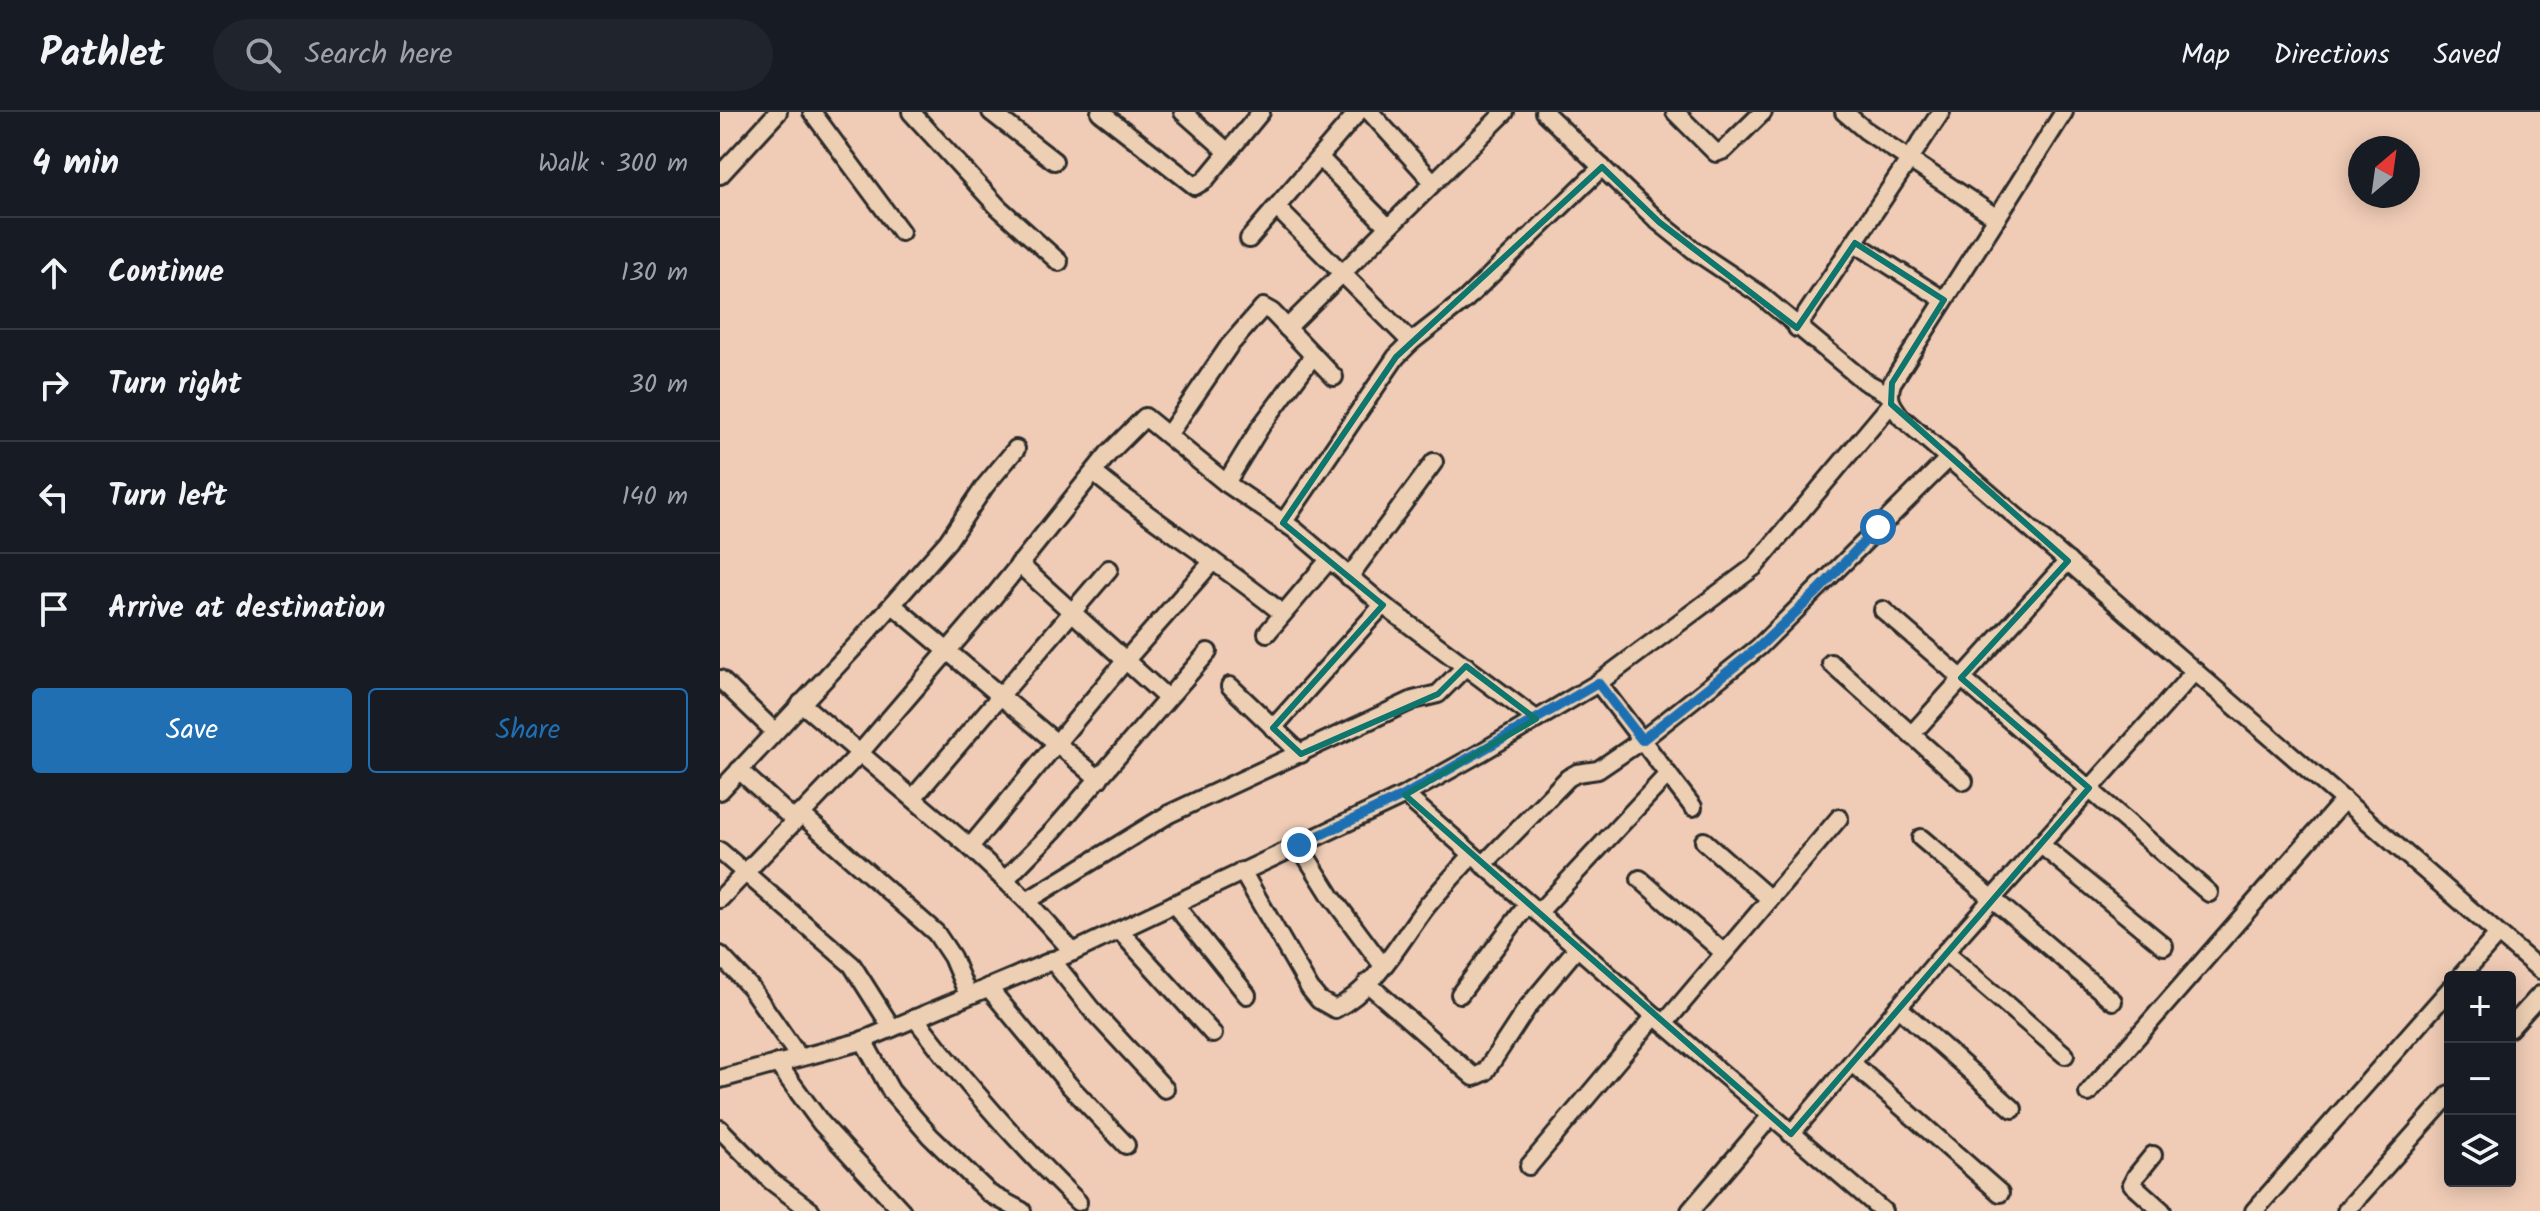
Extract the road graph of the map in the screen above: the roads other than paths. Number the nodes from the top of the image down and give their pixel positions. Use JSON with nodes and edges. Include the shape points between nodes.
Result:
{"nodes":[{"id":1,"x":778,"y":112,"type":"edge"},
{"id":2,"x":812,"y":112,"type":"edge"},
{"id":3,"x":911,"y":112,"type":"edge"},
{"id":4,"x":991,"y":112,"type":"edge"},
{"id":5,"x":1100,"y":112,"type":"edge"},
{"id":6,"x":1183,"y":112,"type":"edge"},
{"id":7,"x":1261,"y":112,"type":"edge"},
{"id":8,"x":1358,"y":112,"type":"edge"},
{"id":9,"x":1370,"y":112,"type":"edge"},
{"id":10,"x":1505,"y":112,"type":"edge"},
{"id":11,"x":1544,"y":112,"type":"edge"},
{"id":12,"x":1675,"y":112,"type":"edge"},
{"id":13,"x":1763,"y":112,"type":"edge"},
{"id":14,"x":1844,"y":112,"type":"edge"},
{"id":15,"x":1941,"y":112,"type":"edge"},
{"id":16,"x":2043,"y":112,"type":"edge"},
{"id":17,"x":2064,"y":112,"type":"edge"},
{"id":18,"x":2054,"y":128,"type":"junction"},
{"id":19,"x":1228,"y":152,"type":"junction"},
{"id":20,"x":1320,"y":158,"type":"junction"},
{"id":21,"x":1054,"y":161,"type":"dead end"},
{"id":22,"x":1910,"y":161,"type":"junction"},
{"id":23,"x":1602,"y":167,"type":"junction"},
{"id":24,"x":720,"y":175,"type":"edge"},
{"id":25,"x":1433,"y":182,"type":"junction"},
{"id":26,"x":1277,"y":208,"type":"junction"},
{"id":27,"x":1997,"y":218,"type":"junction"},
{"id":28,"x":1388,"y":227,"type":"junction"},
{"id":29,"x":901,"y":232,"type":"dead end"},
{"id":30,"x":1249,"y":239,"type":"dead end"},
{"id":31,"x":1855,"y":243,"type":"junction"},
{"id":32,"x":1059,"y":262,"type":"dead end"},
{"id":33,"x":1342,"y":273,"type":"junction"},
{"id":34,"x":1944,"y":300,"type":"junction"},
{"id":35,"x":1287,"y":328,"type":"junction"},
{"id":36,"x":1797,"y":328,"type":"junction"},
{"id":37,"x":1411,"y":342,"type":"junction"},
{"id":38,"x":1313,"y":356,"type":"junction"},
{"id":39,"x":1334,"y":377,"type":"dead end"},
{"id":40,"x":1890,"y":399,"type":"junction"},
{"id":41,"x":1168,"y":435,"type":"junction"},
{"id":42,"x":1016,"y":449,"type":"dead end"},
{"id":43,"x":1949,"y":458,"type":"junction"},
{"id":44,"x":1434,"y":462,"type":"dead end"},
{"id":45,"x":1094,"y":473,"type":"junction"},
{"id":46,"x":1226,"y":483,"type":"junction"},
{"id":47,"x":1283,"y":523,"type":"junction"},
{"id":48,"x":1213,"y":561,"type":"junction"},
{"id":49,"x":1328,"y":561,"type":"junction"},
{"id":50,"x":2068,"y":561,"type":"junction"},
{"id":51,"x":1019,"y":564,"type":"junction"},
{"id":52,"x":1109,"y":569,"type":"dead end"},
{"id":53,"x":1349,"y":577,"type":"junction"},
{"id":54,"x":893,"y":605,"type":"junction"},
{"id":55,"x":1383,"y":605,"type":"junction"},
{"id":56,"x":1883,"y":610,"type":"dead end"},
{"id":57,"x":1282,"y":613,"type":"junction"},
{"id":58,"x":1072,"y":614,"type":"junction"},
{"id":59,"x":1267,"y":633,"type":"dead end"},
{"id":60,"x":948,"y":650,"type":"junction"},
{"id":61,"x":1208,"y":652,"type":"dead end"},
{"id":62,"x":1125,"y":661,"type":"junction"},
{"id":63,"x":1831,"y":663,"type":"dead end"},
{"id":64,"x":1466,"y":666,"type":"junction"},
{"id":65,"x":2195,"y":671,"type":"junction"},
{"id":66,"x":1961,"y":678,"type":"junction"},
{"id":67,"x":720,"y":679,"type":"edge"},
{"id":68,"x":1598,"y":683,"type":"junction"},
{"id":69,"x":1230,"y":686,"type":"dead end"},
{"id":70,"x":1001,"y":695,"type":"junction"},
{"id":71,"x":1167,"y":698,"type":"junction"},
{"id":72,"x":801,"y":703,"type":"junction"},
{"id":73,"x":1536,"y":719,"type":"junction"},
{"id":74,"x":1273,"y":728,"type":"junction"},
{"id":75,"x":774,"y":731,"type":"junction"},
{"id":76,"x":1911,"y":735,"type":"junction"},
{"id":77,"x":1642,"y":740,"type":"junction"},
{"id":78,"x":1057,"y":742,"type":"junction"},
{"id":79,"x":859,"y":754,"type":"junction"},
{"id":80,"x":1301,"y":754,"type":"junction"},
{"id":81,"x":1668,"y":774,"type":"junction"},
{"id":82,"x":727,"y":778,"type":"edge"},
{"id":83,"x":1099,"y":779,"type":"junction"},
{"id":84,"x":1964,"y":781,"type":"dead end"},
{"id":85,"x":2089,"y":788,"type":"junction"},
{"id":86,"x":1405,"y":795,"type":"junction"},
{"id":87,"x":913,"y":798,"type":"junction"},
{"id":88,"x":2344,"y":800,"type":"junction"},
{"id":89,"x":1693,"y":807,"type":"dead end"},
{"id":90,"x":797,"y":817,"type":"junction"},
{"id":91,"x":1839,"y":818,"type":"dead end"},
{"id":92,"x":1921,"y":838,"type":"dead end"},
{"id":93,"x":1704,"y":841,"type":"dead end"},
{"id":94,"x":2040,"y":844,"type":"junction"},
{"id":95,"x":1299,"y":845,"type":"junction"},
{"id":96,"x":970,"y":847,"type":"junction"},
{"id":97,"x":720,"y":851,"type":"edge"},
{"id":98,"x":1478,"y":860,"type":"junction"},
{"id":99,"x":746,"y":871,"type":"junction"},
{"id":100,"x":1242,"y":871,"type":"junction"},
{"id":101,"x":1640,"y":879,"type":"dead end"},
{"id":102,"x":1005,"y":880,"type":"junction"},
{"id":103,"x":2209,"y":893,"type":"dead end"},
{"id":104,"x":1992,"y":898,"type":"junction"},
{"id":105,"x":720,"y":899,"type":"edge"},
{"id":106,"x":1770,"y":899,"type":"junction"},
{"id":107,"x":1027,"y":901,"type":"junction"},
{"id":108,"x":1174,"y":904,"type":"junction"},
{"id":109,"x":1533,"y":909,"type":"junction"},
{"id":110,"x":1119,"y":930,"type":"junction"},
{"id":111,"x":2498,"y":934,"type":"junction"},
{"id":112,"x":2164,"y":946,"type":"dead end"},
{"id":113,"x":1577,"y":948,"type":"junction"},
{"id":114,"x":1073,"y":952,"type":"junction"},
{"id":115,"x":1945,"y":952,"type":"junction"},
{"id":116,"x":1724,"y":953,"type":"junction"},
{"id":117,"x":720,"y":956,"type":"edge"},
{"id":118,"x":1052,"y":960,"type":"junction"},
{"id":119,"x":1383,"y":966,"type":"junction"},
{"id":120,"x":2540,"y":970,"type":"edge"},
{"id":121,"x":2465,"y":971,"type":"edge"},
{"id":122,"x":1367,"y":983,"type":"junction"},
{"id":123,"x":988,"y":987,"type":"junction"},
{"id":124,"x":1460,"y":994,"type":"dead end"},
{"id":125,"x":968,"y":995,"type":"junction"},
{"id":126,"x":1247,"y":995,"type":"dead end"},
{"id":127,"x":2540,"y":995,"type":"edge"},
{"id":128,"x":2444,"y":996,"type":"edge"},
{"id":129,"x":2113,"y":1001,"type":"dead end"},
{"id":130,"x":1898,"y":1007,"type":"junction"},
{"id":131,"x":915,"y":1018,"type":"junction"},
{"id":132,"x":1659,"y":1020,"type":"junction"},
{"id":133,"x":2516,"y":1021,"type":"edge"},
{"id":134,"x":892,"y":1028,"type":"junction"},
{"id":135,"x":1213,"y":1034,"type":"dead end"},
{"id":136,"x":863,"y":1040,"type":"junction"},
{"id":137,"x":2065,"y":1055,"type":"dead end"},
{"id":138,"x":799,"y":1057,"type":"junction"},
{"id":139,"x":777,"y":1063,"type":"junction"},
{"id":140,"x":1852,"y":1063,"type":"junction"},
{"id":141,"x":720,"y":1079,"type":"edge"},
{"id":142,"x":1165,"y":1089,"type":"dead end"},
{"id":143,"x":2088,"y":1093,"type":"dead end"},
{"id":144,"x":2444,"y":1101,"type":"edge"},
{"id":145,"x":2013,"y":1109,"type":"dead end"},
{"id":146,"x":1770,"y":1117,"type":"junction"},
{"id":147,"x":720,"y":1129,"type":"edge"},
{"id":148,"x":1791,"y":1134,"type":"junction"},
{"id":149,"x":1126,"y":1145,"type":"dead end"},
{"id":150,"x":2153,"y":1155,"type":"dead end"},
{"id":151,"x":1529,"y":1166,"type":"dead end"},
{"id":152,"x":2000,"y":1193,"type":"dead end"},
{"id":153,"x":1078,"y":1202,"type":"dead end"},
{"id":154,"x":811,"y":1211,"type":"edge"},
{"id":155,"x":902,"y":1211,"type":"edge"},
{"id":156,"x":1022,"y":1211,"type":"edge"},
{"id":157,"x":1690,"y":1211,"type":"edge"},
{"id":158,"x":1883,"y":1211,"type":"edge"},
{"id":159,"x":2162,"y":1211,"type":"edge"},
{"id":160,"x":2254,"y":1211,"type":"edge"},
{"id":161,"x":2346,"y":1211,"type":"edge"}],
"edges":[{"from":1,"to":24,"type":"street"},
{"from":2,"to":29,"type":"street"},
{"from":3,"to":32,"type":"street","via":[[998,207]]},
{"from":4,"to":21,"type":"street"},
{"from":5,"to":19,"type":"street","via":[[1195,186]]},
{"from":6,"to":19,"type":"street"},
{"from":7,"to":19,"type":"street"},
{"from":8,"to":20,"type":"street"},
{"from":9,"to":25,"type":"street"},
{"from":10,"to":25,"type":"street"},
{"from":11,"to":23,"type":"street"},
{"from":12,"to":13,"type":"street","via":[[1716,153]]},
{"from":14,"to":22,"type":"street"},
{"from":15,"to":22,"type":"street"},
{"from":16,"to":18,"type":"street"},
{"from":17,"to":18,"type":"street"},
{"from":18,"to":27,"type":"street"},
{"from":20,"to":26,"type":"street"},
{"from":20,"to":28,"type":"street"},
{"from":22,"to":27,"type":"street"},
{"from":22,"to":31,"type":"street"},
{"from":23,"to":36,"type":"street","via":[[1659,222]]},
{"from":23,"to":37,"type":"street","via":[[1465,300]]},
{"from":25,"to":28,"type":"street"},
{"from":26,"to":30,"type":"street"},
{"from":26,"to":33,"type":"street"},
{"from":27,"to":34,"type":"street"},
{"from":28,"to":33,"type":"street"},
{"from":31,"to":34,"type":"street"},
{"from":31,"to":36,"type":"street"},
{"from":33,"to":35,"type":"street"},
{"from":33,"to":37,"type":"street"},
{"from":34,"to":40,"type":"street","via":[[1892,383]]},
{"from":35,"to":38,"type":"street"},
{"from":35,"to":41,"type":"street","via":[[1267,308],[1258,310]]},
{"from":36,"to":40,"type":"street"},
{"from":37,"to":47,"type":"street","via":[[1381,377]]},
{"from":38,"to":39,"type":"street"},
{"from":38,"to":46,"type":"street"},
{"from":40,"to":43,"type":"street","via":[[1901,417]]},
{"from":40,"to":68,"type":"street","via":[[1754,567]]},
{"from":41,"to":45,"type":"street","via":[[1150,419],[1141,419]]},
{"from":41,"to":46,"type":"street"},
{"from":42,"to":54,"type":"street"},
{"from":43,"to":50,"type":"street"},
{"from":43,"to":77,"type":"street","via":[[1778,629]]},
{"from":44,"to":53,"type":"street"},
{"from":45,"to":48,"type":"street"},
{"from":45,"to":51,"type":"street"},
{"from":46,"to":47,"type":"street"},
{"from":47,"to":49,"type":"street"},
{"from":48,"to":57,"type":"street"},
{"from":48,"to":62,"type":"street"},
{"from":49,"to":53,"type":"street"},
{"from":49,"to":57,"type":"street"},
{"from":50,"to":65,"type":"street"},
{"from":50,"to":66,"type":"street"},
{"from":51,"to":58,"type":"street"},
{"from":51,"to":60,"type":"street"},
{"from":52,"to":58,"type":"street"},
{"from":53,"to":55,"type":"street"},
{"from":54,"to":60,"type":"street"},
{"from":54,"to":72,"type":"street"},
{"from":55,"to":64,"type":"street"},
{"from":55,"to":74,"type":"street"},
{"from":56,"to":66,"type":"street"},
{"from":57,"to":59,"type":"street"},
{"from":58,"to":62,"type":"street"},
{"from":58,"to":70,"type":"street"},
{"from":60,"to":70,"type":"street"},
{"from":60,"to":79,"type":"street"},
{"from":61,"to":71,"type":"street"},
{"from":62,"to":71,"type":"street"},
{"from":62,"to":78,"type":"street"},
{"from":63,"to":76,"type":"street"},
{"from":64,"to":73,"type":"street"},
{"from":64,"to":80,"type":"street","via":[[1438,694],[1413,700]]},
{"from":65,"to":85,"type":"street"},
{"from":65,"to":88,"type":"street"},
{"from":66,"to":76,"type":"street"},
{"from":66,"to":85,"type":"street"},
{"from":67,"to":75,"type":"street"},
{"from":68,"to":73,"type":"street"},
{"from":68,"to":77,"type":"street"},
{"from":69,"to":74,"type":"street"},
{"from":70,"to":78,"type":"street"},
{"from":70,"to":87,"type":"street"},
{"from":71,"to":83,"type":"street"},
{"from":72,"to":75,"type":"street"},
{"from":72,"to":79,"type":"street"},
{"from":73,"to":86,"type":"street"},
{"from":74,"to":80,"type":"street"},
{"from":75,"to":82,"type":"street"},
{"from":76,"to":84,"type":"street"},
{"from":77,"to":81,"type":"street"},
{"from":77,"to":98,"type":"street","via":[[1598,770],[1568,778]]},
{"from":78,"to":83,"type":"street"},
{"from":78,"to":96,"type":"street"},
{"from":79,"to":87,"type":"street"},
{"from":79,"to":90,"type":"street"},
{"from":80,"to":107,"type":"street","via":[[1169,814]]},
{"from":81,"to":89,"type":"street"},
{"from":81,"to":109,"type":"street"},
{"from":82,"to":90,"type":"street"},
{"from":83,"to":102,"type":"street"},
{"from":85,"to":94,"type":"street"},
{"from":85,"to":103,"type":"street"},
{"from":86,"to":95,"type":"street"},
{"from":86,"to":98,"type":"street"},
{"from":87,"to":96,"type":"street"},
{"from":88,"to":111,"type":"street"},
{"from":88,"to":143,"type":"street"},
{"from":90,"to":99,"type":"street"},
{"from":90,"to":125,"type":"street","via":[[936,933]]},
{"from":91,"to":106,"type":"street"},
{"from":92,"to":104,"type":"street"},
{"from":93,"to":106,"type":"street"},
{"from":94,"to":104,"type":"street"},
{"from":94,"to":112,"type":"street"},
{"from":95,"to":100,"type":"street"},
{"from":95,"to":119,"type":"street"},
{"from":96,"to":102,"type":"street"},
{"from":97,"to":99,"type":"street"},
{"from":98,"to":109,"type":"street"},
{"from":98,"to":119,"type":"street","via":[[1428,905]]},
{"from":99,"to":105,"type":"street"},
{"from":99,"to":134,"type":"street","via":[[852,965]]},
{"from":100,"to":108,"type":"street"},
{"from":100,"to":122,"type":"street","via":[[1319,1000],[1335,1009]]},
{"from":101,"to":116,"type":"street"},
{"from":102,"to":107,"type":"street"},
{"from":104,"to":115,"type":"street"},
{"from":104,"to":129,"type":"street"},
{"from":106,"to":116,"type":"street"},
{"from":107,"to":114,"type":"street"},
{"from":108,"to":110,"type":"street"},
{"from":108,"to":126,"type":"street"},
{"from":109,"to":113,"type":"street"},
{"from":109,"to":124,"type":"street"},
{"from":110,"to":114,"type":"street"},
{"from":110,"to":135,"type":"street"},
{"from":111,"to":120,"type":"street"},
{"from":111,"to":121,"type":"street"},
{"from":113,"to":122,"type":"street","via":[[1527,1008],[1485,1072],[1474,1077]]},
{"from":113,"to":132,"type":"street"},
{"from":114,"to":118,"type":"street"},
{"from":115,"to":130,"type":"street"},
{"from":115,"to":137,"type":"street"},
{"from":116,"to":132,"type":"street"},
{"from":117,"to":138,"type":"street","via":[[750,987]]},
{"from":118,"to":123,"type":"street"},
{"from":118,"to":142,"type":"street"},
{"from":119,"to":122,"type":"street"},
{"from":123,"to":125,"type":"street"},
{"from":123,"to":149,"type":"street"},
{"from":125,"to":131,"type":"street"},
{"from":127,"to":133,"type":"street"},
{"from":128,"to":160,"type":"street"},
{"from":130,"to":140,"type":"street"},
{"from":130,"to":145,"type":"street"},
{"from":131,"to":134,"type":"street"},
{"from":131,"to":153,"type":"street","via":[[1026,1151]]},
{"from":132,"to":146,"type":"street"},
{"from":132,"to":151,"type":"street"},
{"from":134,"to":136,"type":"street"},
{"from":136,"to":138,"type":"street"},
{"from":136,"to":156,"type":"street","via":[[891,1091],[921,1127],[990,1194]]},
{"from":138,"to":139,"type":"street"},
{"from":139,"to":141,"type":"street"},
{"from":139,"to":155,"type":"street","via":[[821,1123]]},
{"from":140,"to":148,"type":"street"},
{"from":140,"to":152,"type":"street"},
{"from":144,"to":161,"type":"street"},
{"from":146,"to":148,"type":"street"},
{"from":146,"to":157,"type":"street"},
{"from":147,"to":154,"type":"street","via":[[770,1180]]},
{"from":148,"to":158,"type":"street"},
{"from":150,"to":159,"type":"street","via":[[2132,1184]]}]}
